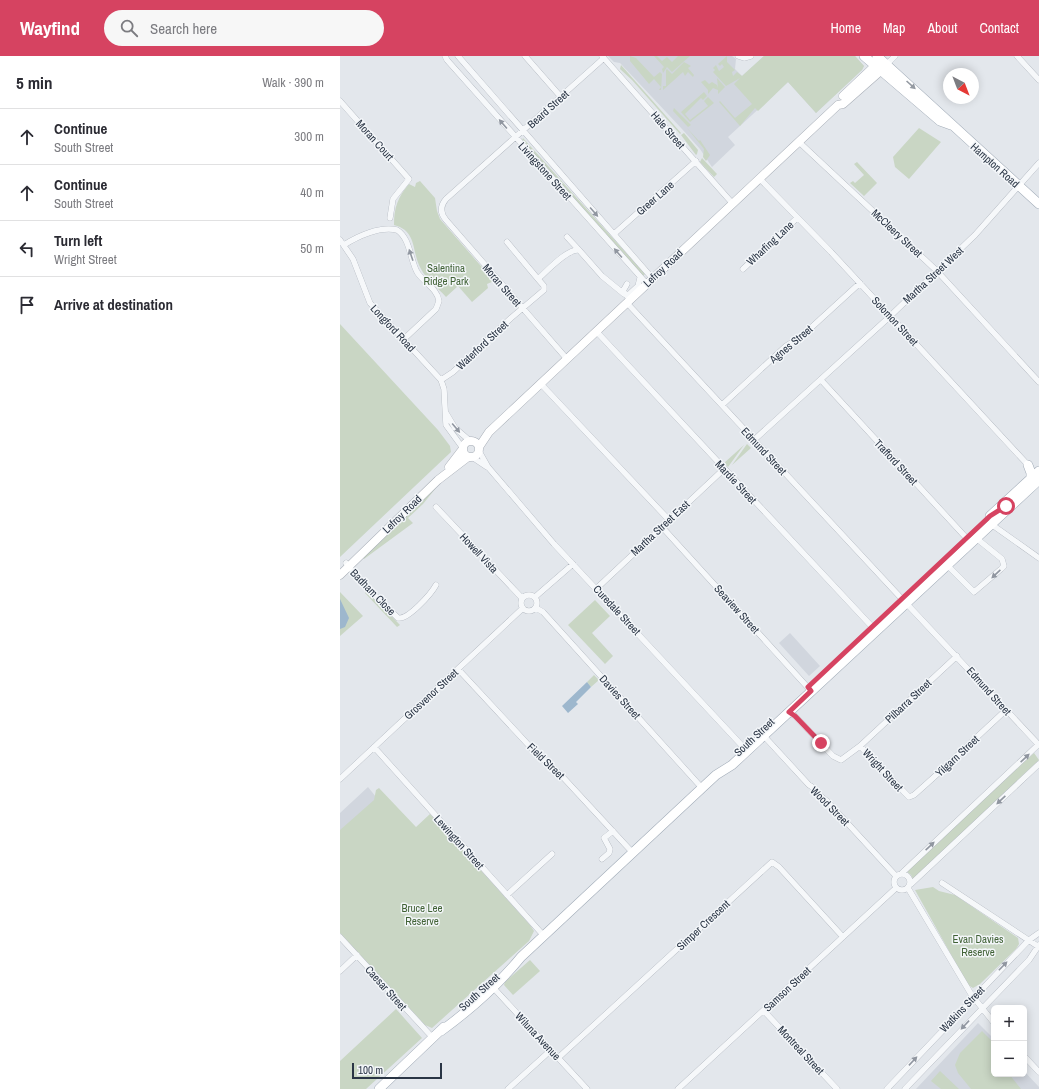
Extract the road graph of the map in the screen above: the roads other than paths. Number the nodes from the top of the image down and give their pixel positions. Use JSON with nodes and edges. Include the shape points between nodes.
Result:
{"nodes":[{"id":1,"x":445,"y":56,"type":"edge"},
{"id":2,"x":458,"y":56,"type":"edge"},
{"id":3,"x":525,"y":56,"type":"edge"},
{"id":4,"x":738,"y":56,"type":"edge"},
{"id":5,"x":751,"y":56,"type":"edge"},
{"id":6,"x":864,"y":56,"type":"edge"},
{"id":7,"x":895,"y":56,"type":"edge"},
{"id":8,"x":1017,"y":56,"type":"edge"},
{"id":9,"x":603,"y":57,"type":"edge"},
{"id":10,"x":881,"y":62,"type":"edge"},
{"id":11,"x":1039,"y":80,"type":"edge"},
{"id":12,"x":561,"y":97,"type":"junction"},
{"id":13,"x":340,"y":101,"type":"edge"},
{"id":14,"x":524,"y":131,"type":"junction"},
{"id":15,"x":515,"y":138,"type":"junction"},
{"id":16,"x":799,"y":142,"type":"junction"},
{"id":17,"x":696,"y":161,"type":"junction"},
{"id":18,"x":1039,"y":163,"type":"edge"},
{"id":19,"x":760,"y":179,"type":"junction"},
{"id":20,"x":1019,"y":186,"type":"junction"},
{"id":21,"x":733,"y":204,"type":"junction"},
{"id":22,"x":1039,"y":204,"type":"edge"},
{"id":23,"x":441,"y":210,"type":"joint"},
{"id":24,"x":390,"y":218,"type":"dead end"},
{"id":25,"x":798,"y":218,"type":"junction"},
{"id":26,"x":614,"y":234,"type":"junction"},
{"id":27,"x":567,"y":237,"type":"dead end"},
{"id":28,"x":340,"y":240,"type":"edge"},
{"id":29,"x":507,"y":242,"type":"dead end"},
{"id":30,"x":344,"y":246,"type":"junction"},
{"id":31,"x":579,"y":250,"type":"junction"},
{"id":32,"x":743,"y":269,"type":"dead end"},
{"id":33,"x":937,"y":271,"type":"junction"},
{"id":34,"x":640,"y":278,"type":"junction"},
{"id":35,"x":538,"y":279,"type":"junction"},
{"id":36,"x":653,"y":279,"type":"junction"},
{"id":37,"x":627,"y":283,"type":"dead end"},
{"id":38,"x":860,"y":283,"type":"junction"},
{"id":39,"x":647,"y":284,"type":"junction"},
{"id":40,"x":623,"y":296,"type":"junction"},
{"id":41,"x":522,"y":308,"type":"junction"},
{"id":42,"x":890,"y":316,"type":"junction"},
{"id":43,"x":596,"y":331,"type":"junction"},
{"id":44,"x":404,"y":339,"type":"junction"},
{"id":45,"x":566,"y":359,"type":"junction"},
{"id":46,"x":441,"y":380,"type":"junction"},
{"id":47,"x":821,"y":380,"type":"junction"},
{"id":48,"x":1039,"y":382,"type":"edge"},
{"id":49,"x":540,"y":383,"type":"junction"},
{"id":50,"x":722,"y":405,"type":"junction"},
{"id":51,"x":446,"y":413,"type":"junction"},
{"id":52,"x":489,"y":432,"type":"junction"},
{"id":53,"x":470,"y":440,"type":"junction"},
{"id":54,"x":754,"y":440,"type":"junction"},
{"id":55,"x":479,"y":449,"type":"junction"},
{"id":56,"x":466,"y":453,"type":"junction"},
{"id":57,"x":488,"y":467,"type":"junction"},
{"id":58,"x":724,"y":469,"type":"junction"},
{"id":59,"x":1036,"y":474,"type":"edge"},
{"id":60,"x":436,"y":507,"type":"dead end"},
{"id":61,"x":669,"y":520,"type":"junction"},
{"id":62,"x":991,"y":520,"type":"junction"},
{"id":63,"x":662,"y":527,"type":"junction"},
{"id":64,"x":971,"y":540,"type":"junction"},
{"id":65,"x":1039,"y":558,"type":"edge"},
{"id":66,"x":573,"y":564,"type":"junction"},
{"id":67,"x":947,"y":565,"type":"junction"},
{"id":68,"x":345,"y":566,"type":"edge"},
{"id":69,"x":340,"y":575,"type":"edge"},
{"id":70,"x":436,"y":585,"type":"dead end"},
{"id":71,"x":597,"y":588,"type":"junction"},
{"id":72,"x":535,"y":597,"type":"junction"},
{"id":73,"x":522,"y":598,"type":"junction"},
{"id":74,"x":904,"y":601,"type":"junction"},
{"id":75,"x":523,"y":608,"type":"junction"},
{"id":76,"x":536,"y":608,"type":"junction"},
{"id":77,"x":874,"y":629,"type":"junction"},
{"id":78,"x":957,"y":656,"type":"junction"},
{"id":79,"x":458,"y":668,"type":"junction"},
{"id":80,"x":810,"y":689,"type":"junction"},
{"id":81,"x":1006,"y":710,"type":"junction"},
{"id":82,"x":789,"y":712,"type":"junction"},
{"id":83,"x":763,"y":736,"type":"junction"},
{"id":84,"x":1039,"y":745,"type":"edge"},
{"id":85,"x":860,"y":746,"type":"junction"},
{"id":86,"x":374,"y":747,"type":"junction"},
{"id":87,"x":746,"y":749,"type":"junction"},
{"id":88,"x":1039,"y":764,"type":"edge"},
{"id":89,"x":340,"y":779,"type":"edge"},
{"id":90,"x":702,"y":788,"type":"junction"},
{"id":91,"x":906,"y":795,"type":"joint"},
{"id":92,"x":613,"y":830,"type":"junction"},
{"id":93,"x":633,"y":853,"type":"junction"},
{"id":94,"x":552,"y":854,"type":"dead end"},
{"id":95,"x":602,"y":859,"type":"dead end"},
{"id":96,"x":899,"y":875,"type":"junction"},
{"id":97,"x":942,"y":883,"type":"dead end"},
{"id":98,"x":909,"y":886,"type":"junction"},
{"id":99,"x":896,"y":888,"type":"junction"},
{"id":100,"x":507,"y":895,"type":"junction"},
{"id":101,"x":1039,"y":933,"type":"edge"},
{"id":102,"x":544,"y":936,"type":"junction"},
{"id":103,"x":340,"y":937,"type":"edge"},
{"id":104,"x":843,"y":937,"type":"junction"},
{"id":105,"x":1029,"y":940,"type":"junction"},
{"id":106,"x":1039,"y":946,"type":"edge"},
{"id":107,"x":357,"y":955,"type":"junction"},
{"id":108,"x":340,"y":971,"type":"edge"},
{"id":109,"x":491,"y":985,"type":"junction"},
{"id":110,"x":973,"y":997,"type":"junction"},
{"id":111,"x":981,"y":1008,"type":"junction"},
{"id":112,"x":764,"y":1011,"type":"junction"},
{"id":113,"x":991,"y":1020,"type":"edge"},
{"id":114,"x":433,"y":1038,"type":"junction"},
{"id":115,"x":551,"y":1050,"type":"junction"},
{"id":116,"x":558,"y":1058,"type":"junction"},
{"id":117,"x":1027,"y":1059,"type":"edge"},
{"id":118,"x":1039,"y":1072,"type":"edge"},
{"id":119,"x":379,"y":1089,"type":"edge"},
{"id":120,"x":508,"y":1089,"type":"edge"},
{"id":121,"x":587,"y":1089,"type":"edge"},
{"id":122,"x":678,"y":1089,"type":"edge"},
{"id":123,"x":837,"y":1089,"type":"edge"},
{"id":124,"x":887,"y":1089,"type":"edge"},
{"id":125,"x":905,"y":1089,"type":"edge"}],
"edges":[{"from":15,"to":1,"type":"street","name":"Livingstone Street","one_way":true},
{"from":2,"to":14,"type":"street","name":"Livingstone Street"},
{"from":3,"to":12,"type":"street"},
{"from":4,"to":5,"type":"street"},
{"from":6,"to":10,"type":"main road","name":"Hampton Road"},
{"from":7,"to":10,"type":"street","name":"Lefroy Road"},
{"from":8,"to":11,"type":"street"},
{"from":9,"to":12,"type":"street","name":"Beard Street"},
{"from":9,"to":17,"type":"street","name":"Hale Street"},
{"from":10,"to":16,"type":"street","name":"Lefroy Road","via":[[845,94],[838,106]]},
{"from":10,"to":20,"type":"main road","name":"Hampton Road","via":[[940,121],[951,125]]},
{"from":12,"to":14,"type":"street","name":"Beard Street"},
{"from":13,"to":24,"type":"street","name":"Moran Court","via":[[409,179],[393,199]]},
{"from":14,"to":15,"type":"street","name":"Beard Street"},
{"from":14,"to":26,"type":"street","name":"Livingstone Street","one_way":true},
{"from":15,"to":23,"type":"street","name":"Beard Street","via":[[446,199]]},
{"from":34,"to":15,"type":"street","name":"Livingstone Street","one_way":true},
{"from":16,"to":19,"type":"street","name":"Lefroy Road"},
{"from":16,"to":33,"type":"street","name":"McCleery Street"},
{"from":17,"to":21,"type":"street","name":"Hale Street"},
{"from":17,"to":26,"type":"street","name":"Greer Lane"},
{"from":18,"to":20,"type":"street","name":"Martha Street West"},
{"from":19,"to":21,"type":"street","name":"Lefroy Road"},
{"from":19,"to":25,"type":"street","name":"Solomon Street"},
{"from":20,"to":22,"type":"main road","name":"Hampton Road"},
{"from":20,"to":33,"type":"street","name":"Martha Street West","via":[[975,235]]},
{"from":21,"to":36,"type":"street","name":"Lefroy Road"},
{"from":23,"to":41,"type":"street","name":"Moran Street","via":[[446,220]]},
{"from":25,"to":32,"type":"street","name":"Wharfing Lane"},
{"from":25,"to":38,"type":"street","name":"Solomon Street"},
{"from":26,"to":36,"type":"street","name":"Livingstone Street"},
{"from":27,"to":31,"type":"street","name":"Edmund Street"},
{"from":28,"to":30,"type":"street","name":"Longford Road"},
{"from":29,"to":35,"type":"street"},
{"from":30,"to":44,"type":"street","name":"Longford Road","via":[[355,264],[370,303]]},
{"from":44,"to":30,"type":"street","one_way":true,"via":[[438,306],[439,301],[438,296],[418,274],[401,233],[391,229],[373,232],[356,237]]},
{"from":31,"to":35,"type":"street","via":[[567,253]]},
{"from":31,"to":40,"type":"street","name":"Edmund Street"},
{"from":33,"to":42,"type":"street","name":"Martha Street West"},
{"from":33,"to":48,"type":"street","name":"McCleery Street"},
{"from":34,"to":39,"type":"street","name":"Livingstone Street"},
{"from":34,"to":40,"type":"street","via":[[638,286]]},
{"from":35,"to":41,"type":"street","name":"Waterford Street","via":[[544,289]]},
{"from":36,"to":39,"type":"street","name":"Lefroy Road"},
{"from":37,"to":40,"type":"street"},
{"from":38,"to":42,"type":"street","name":"Solomon Street"},
{"from":38,"to":50,"type":"street","name":"Agnes Street"},
{"from":39,"to":40,"type":"street","name":"Lefroy Road"},
{"from":40,"to":43,"type":"street","name":"Lefroy Road"},
{"from":40,"to":50,"type":"street","name":"Edmund Street"},
{"from":41,"to":45,"type":"street","name":"Moran Street"},
{"from":41,"to":46,"type":"street","name":"Waterford Street"},
{"from":42,"to":47,"type":"street","name":"Martha Street West"},
{"from":42,"to":59,"type":"street","name":"Solomon Street"},
{"from":43,"to":45,"type":"street","name":"Lefroy Road"},
{"from":43,"to":58,"type":"street","name":"Mardie Street"},
{"from":44,"to":46,"type":"street","name":"Longford Road"},
{"from":45,"to":49,"type":"street","name":"Lefroy Road"},
{"from":46,"to":51,"type":"street"},
{"from":47,"to":54,"type":"street","name":"Martha Street West"},
{"from":47,"to":64,"type":"street","name":"Trafford Street"},
{"from":49,"to":52,"type":"street","name":"Lefroy Road"},
{"from":49,"to":61,"type":"street"},
{"from":50,"to":54,"type":"street","name":"Edmund Street"},
{"from":51,"to":53,"type":"street","one_way":true,"via":[[455,428]]},
{"from":51,"to":56,"type":"street","via":[[446,425]]},
{"from":52,"to":53,"type":"street","name":"Lefroy Road"},
{"from":52,"to":55,"type":"street","name":"Lefroy Road"},
{"from":53,"to":55,"type":"street","via":[[476,442]]},
{"from":53,"to":56,"type":"street","name":"Lefroy Road"},
{"from":54,"to":74,"type":"street","name":"Edmund Street"},
{"from":55,"to":56,"type":"street","name":"Lefroy Road"},
{"from":55,"to":57,"type":"street","name":"Curedale Street"},
{"from":56,"to":57,"type":"street","name":"Curedale Street"},
{"from":56,"to":68,"type":"street","name":"Lefroy Road"},
{"from":57,"to":66,"type":"street","name":"Curedale Street"},
{"from":58,"to":61,"type":"street","name":"Martha Street East"},
{"from":58,"to":77,"type":"street","name":"Mardie Street"},
{"from":59,"to":62,"type":"main road","name":"South Street"},
{"from":60,"to":73,"type":"street","name":"Howell Vista"},
{"from":61,"to":63,"type":"street","name":"Martha Street East"},
{"from":62,"to":64,"type":"main road","name":"South Street"},
{"from":62,"to":65,"type":"street"},
{"from":63,"to":71,"type":"street","name":"Martha Street East"},
{"from":63,"to":80,"type":"street","name":"Seaview Street"},
{"from":64,"to":67,"type":"main road","name":"South Street"},
{"from":64,"to":67,"type":"street","name":"Trafford Street","one_way":true,"via":[[1002,560],[1004,566],[974,592]]},
{"from":64,"to":74,"type":"main road","name":"South Street"},
{"from":66,"to":71,"type":"street","name":"Curedale Street"},
{"from":66,"to":72,"type":"street"},
{"from":67,"to":74,"type":"main road","name":"South Street"},
{"from":68,"to":69,"type":"street","name":"Lefroy Road"},
{"from":68,"to":70,"type":"street","name":"Badham Close","via":[[402,619],[431,593]]},
{"from":71,"to":87,"type":"street","name":"Curedale Street"},
{"from":72,"to":73,"type":"street"},
{"from":72,"to":76,"type":"street"},
{"from":73,"to":75,"type":"street"},
{"from":74,"to":77,"type":"main road","name":"South Street"},
{"from":74,"to":78,"type":"street","name":"Edmund Street"},
{"from":75,"to":76,"type":"street","via":[[532,611]]},
{"from":75,"to":79,"type":"street","name":"Grosvenor Street"},
{"from":76,"to":90,"type":"street","name":"Davies Street"},
{"from":77,"to":80,"type":"main road","name":"South Street"},
{"from":78,"to":81,"type":"street","name":"Edmund Street"},
{"from":78,"to":85,"type":"street","name":"Pilbarra Street"},
{"from":79,"to":86,"type":"street","name":"Grosvenor Street"},
{"from":79,"to":92,"type":"street","name":"Field Street","via":[[535,752],[560,774]]},
{"from":80,"to":82,"type":"main road","name":"South Street"},
{"from":80,"to":87,"type":"main road","name":"South Street"},
{"from":81,"to":84,"type":"street","name":"Edmund Street"},
{"from":81,"to":91,"type":"street","name":"Yilgarn Street","via":[[914,796]]},
{"from":82,"to":83,"type":"main road","name":"South Street"},
{"from":82,"to":85,"type":"street","name":"Wright Street","via":[[833,756],[841,760]]},
{"from":83,"to":87,"type":"main road","name":"South Street"},
{"from":83,"to":96,"type":"street","name":"Wood Street"},
{"from":96,"to":84,"type":"street","one_way":true},
{"from":85,"to":91,"type":"street","name":"Wright Street"},
{"from":86,"to":89,"type":"street","name":"Grosvenor Street"},
{"from":86,"to":100,"type":"street","name":"Lewington Street"},
{"from":87,"to":90,"type":"main road","name":"South Street","via":[[732,765]]},
{"from":88,"to":98,"type":"street","one_way":true},
{"from":90,"to":93,"type":"main road","name":"South Street"},
{"from":92,"to":93,"type":"street","name":"Field Street"},
{"from":92,"to":95,"type":"street","via":[[604,838],[610,849]]},
{"from":93,"to":102,"type":"main road","name":"South Street"},
{"from":94,"to":100,"type":"street"},
{"from":96,"to":98,"type":"street","via":[[908,875]]},
{"from":96,"to":99,"type":"street","via":[[894,882]]},
{"from":97,"to":105,"type":"street"},
{"from":98,"to":99,"type":"street","via":[[903,890]]},
{"from":98,"to":110,"type":"street"},
{"from":99,"to":104,"type":"street","name":"Samson Street"},
{"from":100,"to":102,"type":"street","name":"Lewington Street"},
{"from":101,"to":105,"type":"street","name":"Watkins Street"},
{"from":102,"to":109,"type":"main road","name":"South Street"},
{"from":103,"to":107,"type":"street","name":"Caesar Street"},
{"from":104,"to":112,"type":"street","name":"Samson Street"},
{"from":104,"to":116,"type":"street","name":"Simper Crescent","via":[[772,862]]},
{"from":105,"to":106,"type":"street"},
{"from":110,"to":105,"type":"street","name":"Watkins Street","one_way":true},
{"from":106,"to":111,"type":"street","name":"Watkins Street"},
{"from":107,"to":108,"type":"street"},
{"from":107,"to":114,"type":"street","name":"Caesar Street"},
{"from":109,"to":114,"type":"main road","name":"South Street","via":[[460,1018]]},
{"from":109,"to":115,"type":"street","name":"Wiluna Avenue"},
{"from":110,"to":111,"type":"street"},
{"from":124,"to":110,"type":"street","name":"Watkins Street","one_way":true},
{"from":111,"to":113,"type":"street"},
{"from":111,"to":125,"type":"street","name":"Watkins Street","one_way":true},
{"from":112,"to":122,"type":"street","name":"Samson Street"},
{"from":112,"to":123,"type":"street","name":"Montreal Street"},
{"from":114,"to":119,"type":"main road","name":"South Street"},
{"from":115,"to":116,"type":"street","name":"Wiluna Avenue"},
{"from":115,"to":120,"type":"street"},
{"from":116,"to":121,"type":"street","name":"Wiluna Avenue"},
{"from":117,"to":118,"type":"street"}]}
